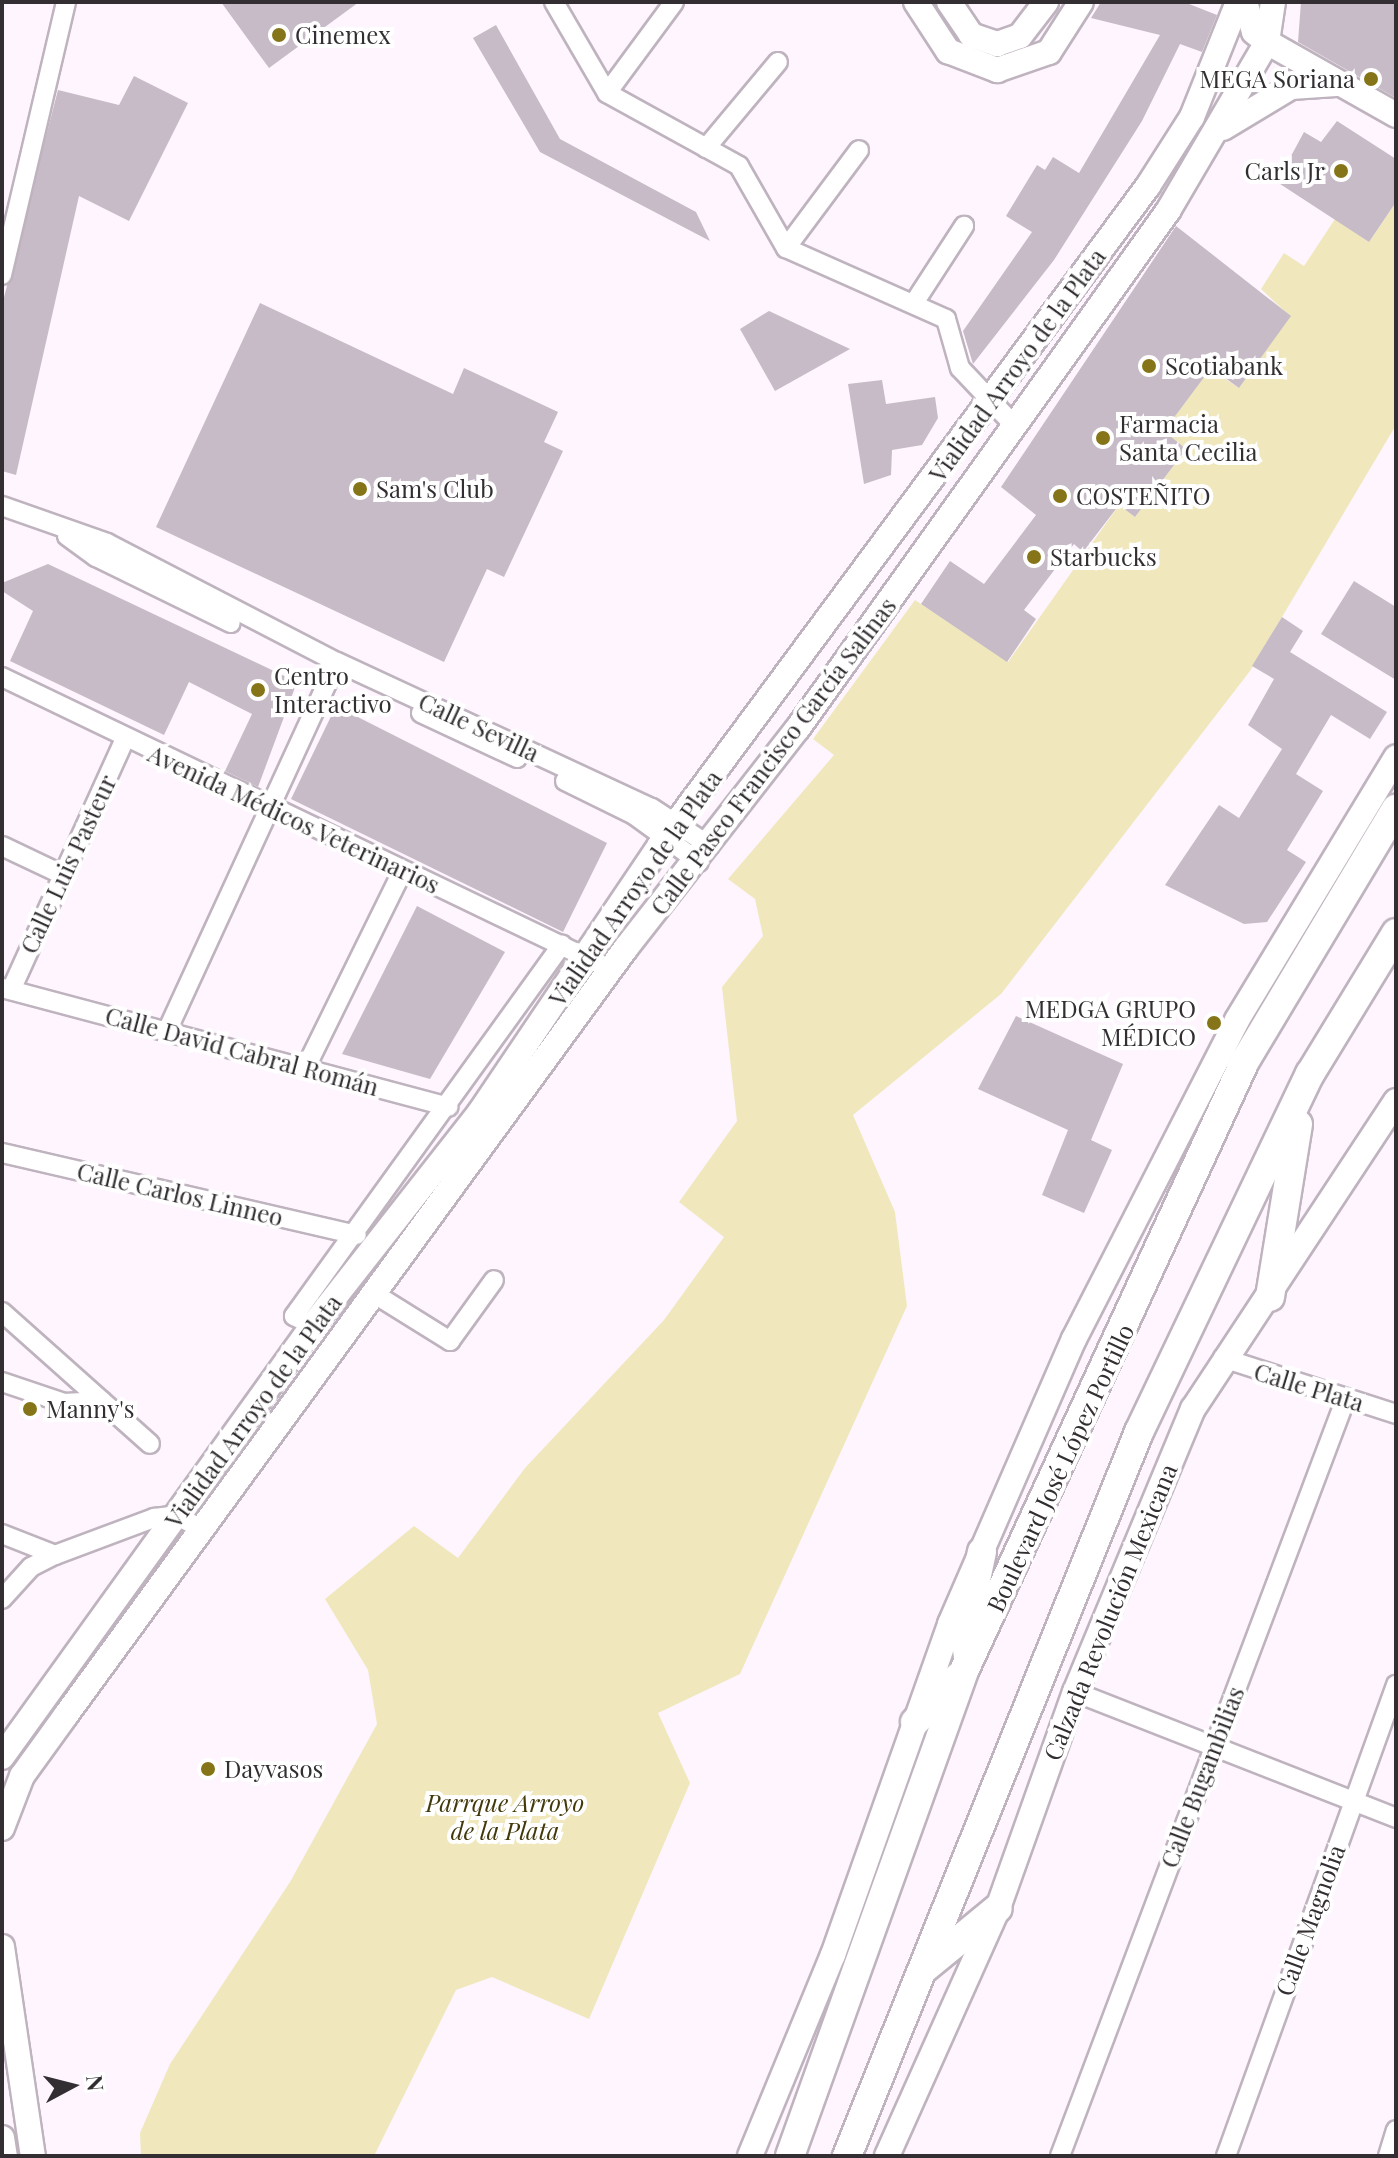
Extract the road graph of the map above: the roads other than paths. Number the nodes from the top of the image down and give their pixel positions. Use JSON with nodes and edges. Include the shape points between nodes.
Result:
{"nodes":[{"id":1,"x":66,"y":2,"type":"edge"},
{"id":2,"x":554,"y":2,"type":"edge"},
{"id":3,"x":674,"y":2,"type":"edge"},
{"id":4,"x":916,"y":2,"type":"edge"},
{"id":5,"x":949,"y":2,"type":"edge"},
{"id":6,"x":1046,"y":2,"type":"edge"},
{"id":7,"x":1081,"y":2,"type":"edge"},
{"id":8,"x":1238,"y":2,"type":"edge"},
{"id":9,"x":1245,"y":2,"type":"edge"},
{"id":10,"x":1273,"y":2,"type":"edge"},
{"id":11,"x":1267,"y":42,"type":"junction"},
{"id":12,"x":778,"y":62,"type":"dead end"},
{"id":13,"x":1336,"y":84,"type":"junction"},
{"id":14,"x":607,"y":93,"type":"junction"},
{"id":15,"x":1396,"y":115,"type":"edge"},
{"id":16,"x":1218,"y":132,"type":"junction"},
{"id":17,"x":706,"y":148,"type":"junction"},
{"id":18,"x":859,"y":150,"type":"dead end"},
{"id":19,"x":964,"y":226,"type":"dead end"},
{"id":20,"x":786,"y":248,"type":"junction"},
{"id":21,"x":2,"y":275,"type":"edge"},
{"id":22,"x":914,"y":303,"type":"junction"},
{"id":23,"x":989,"y":405,"type":"junction"},
{"id":24,"x":1013,"y":424,"type":"junction"},
{"id":25,"x":2,"y":506,"type":"edge"},
{"id":26,"x":334,"y":667,"type":"junction"},
{"id":27,"x":2,"y":677,"type":"edge"},
{"id":28,"x":125,"y":739,"type":"junction"},
{"id":29,"x":1396,"y":757,"type":"edge"},
{"id":30,"x":267,"y":807,"type":"junction"},
{"id":31,"x":1396,"y":809,"type":"edge"},
{"id":32,"x":672,"y":832,"type":"junction"},
{"id":33,"x":2,"y":846,"type":"edge"},
{"id":34,"x":704,"y":854,"type":"junction"},
{"id":35,"x":403,"y":870,"type":"junction"},
{"id":36,"x":61,"y":874,"type":"junction"},
{"id":37,"x":1396,"y":933,"type":"edge"},
{"id":38,"x":562,"y":944,"type":"junction"},
{"id":39,"x":588,"y":957,"type":"junction"},
{"id":40,"x":610,"y":969,"type":"junction"},
{"id":41,"x":6,"y":989,"type":"edge"},
{"id":42,"x":167,"y":1031,"type":"junction"},
{"id":43,"x":307,"y":1065,"type":"junction"},
{"id":44,"x":1310,"y":1074,"type":"junction"},
{"id":45,"x":1396,"y":1101,"type":"edge"},
{"id":46,"x":448,"y":1107,"type":"junction"},
{"id":47,"x":2,"y":1153,"type":"edge"},
{"id":48,"x":357,"y":1235,"type":"junction"},
{"id":49,"x":494,"y":1280,"type":"dead end"},
{"id":50,"x":373,"y":1293,"type":"junction"},
{"id":51,"x":1270,"y":1297,"type":"junction"},
{"id":52,"x":2,"y":1312,"type":"edge"},
{"id":53,"x":313,"y":1325,"type":"junction"},
{"id":54,"x":1223,"y":1358,"type":"junction"},
{"id":55,"x":2,"y":1382,"type":"edge"},
{"id":56,"x":1346,"y":1398,"type":"junction"},
{"id":57,"x":102,"y":1401,"type":"junction"},
{"id":58,"x":1396,"y":1414,"type":"edge"},
{"id":59,"x":150,"y":1444,"type":"dead end"},
{"id":60,"x":177,"y":1515,"type":"junction"},
{"id":61,"x":200,"y":1529,"type":"junction"},
{"id":62,"x":2,"y":1534,"type":"edge"},
{"id":63,"x":982,"y":1552,"type":"junction"},
{"id":64,"x":55,"y":1555,"type":"junction"},
{"id":65,"x":2,"y":1599,"type":"edge"},
{"id":66,"x":966,"y":1667,"type":"junction"},
{"id":67,"x":1396,"y":1685,"type":"edge"},
{"id":68,"x":1075,"y":1692,"type":"junction"},
{"id":69,"x":915,"y":1722,"type":"junction"},
{"id":70,"x":8,"y":1733,"type":"edge"},
{"id":71,"x":1213,"y":1748,"type":"junction"},
{"id":72,"x":2,"y":1757,"type":"edge"},
{"id":73,"x":1352,"y":1802,"type":"junction"},
{"id":74,"x":1396,"y":1818,"type":"edge"},
{"id":75,"x":2,"y":1828,"type":"edge"},
{"id":76,"x":998,"y":1908,"type":"junction"},
{"id":77,"x":2,"y":1947,"type":"edge"},
{"id":78,"x":922,"y":1971,"type":"junction"},
{"id":79,"x":8,"y":2043,"type":"edge"},
{"id":80,"x":1396,"y":2130,"type":"edge"},
{"id":81,"x":2,"y":2138,"type":"edge"},
{"id":82,"x":5,"y":2156,"type":"edge"},
{"id":83,"x":33,"y":2156,"type":"edge"},
{"id":84,"x":750,"y":2156,"type":"edge"},
{"id":85,"x":790,"y":2156,"type":"edge"},
{"id":86,"x":847,"y":2156,"type":"edge"},
{"id":87,"x":887,"y":2156,"type":"edge"},
{"id":88,"x":1060,"y":2156,"type":"edge"},
{"id":89,"x":1226,"y":2156,"type":"edge"},
{"id":90,"x":1388,"y":2156,"type":"edge"}],
"edges":[{"from":1,"to":21,"type":"street"},
{"from":2,"to":14,"type":"street"},
{"from":3,"to":14,"type":"street"},
{"from":4,"to":7,"type":"main road","via":[[948,51],[997,70],[1049,52]]},
{"from":5,"to":6,"type":"main road","via":[[971,35],[997,44],[1020,36]]},
{"from":8,"to":23,"type":"main road","name":"Vialidad Arroyo de la Plata","via":[[1192,117]]},
{"from":9,"to":11,"type":"main road","via":[[1254,32]]},
{"from":10,"to":11,"type":"main road"},
{"from":11,"to":13,"type":"main road"},
{"from":11,"to":16,"type":"main road","name":"Calle Paseo Francisco García Salinas"},
{"from":12,"to":17,"type":"street"},
{"from":13,"to":15,"type":"main road"},
{"from":13,"to":16,"type":"main road","via":[[1291,87]]},
{"from":14,"to":17,"type":"street"},
{"from":16,"to":24,"type":"main road","name":"Calle Paseo Francisco García Salinas"},
{"from":17,"to":20,"type":"street","via":[[739,166]]},
{"from":18,"to":20,"type":"street"},
{"from":19,"to":22,"type":"street"},
{"from":20,"to":22,"type":"street"},
{"from":22,"to":23,"type":"street","via":[[946,319],[960,368]]},
{"from":23,"to":24,"type":"street"},
{"from":23,"to":32,"type":"main road","name":"Vialidad Arroyo de la Plata"},
{"from":24,"to":34,"type":"main road","name":"Calle Paseo Francisco García Salinas"},
{"from":25,"to":26,"type":"street","name":"Calle Sevilla","via":[[62,531],[96,557]]},
{"from":26,"to":30,"type":"street"},
{"from":26,"to":32,"type":"street","name":"Calle Sevilla"},
{"from":27,"to":28,"type":"street","name":"Avenida Médicos Veterinarios"},
{"from":28,"to":30,"type":"street","name":"Avenida Médicos Veterinarios"},
{"from":28,"to":36,"type":"street","name":"Calle Luis Pasteur"},
{"from":29,"to":63,"type":"main road","via":[[1209,1074],[1080,1328]]},
{"from":30,"to":35,"type":"street","name":"Avenida Médicos Veterinarios"},
{"from":30,"to":42,"type":"street"},
{"from":31,"to":66,"type":"main road","name":"Boulevard José López Portillo","via":[[1245,1061]]},
{"from":32,"to":34,"type":"street","name":"Calle Sevilla"},
{"from":32,"to":39,"type":"main road","name":"Vialidad Arroyo de la Plata"},
{"from":33,"to":36,"type":"street"},
{"from":34,"to":40,"type":"main road","name":"Calle Paseo Francisco García Salinas"},
{"from":35,"to":38,"type":"street","name":"Avenida Médicos Veterinarios"},
{"from":35,"to":43,"type":"street"},
{"from":36,"to":41,"type":"street","name":"Calle Luis Pasteur"},
{"from":37,"to":44,"type":"main road"},
{"from":38,"to":39,"type":"street","name":"Avenida Médicos Veterinarios"},
{"from":38,"to":46,"type":"street"},
{"from":39,"to":40,"type":"street","name":"Avenida Médicos Veterinarios"},
{"from":39,"to":53,"type":"main road","name":"Vialidad Arroyo de la Plata","via":[[480,1112]]},
{"from":40,"to":50,"type":"main road","name":"Calle Paseo Francisco García Salinas"},
{"from":41,"to":42,"type":"street","name":"Calle David Cabral Román"},
{"from":42,"to":43,"type":"street","name":"Calle David Cabral Román"},
{"from":43,"to":46,"type":"street","name":"Calle David Cabral Román"},
{"from":44,"to":51,"type":"main road"},
{"from":44,"to":78,"type":"main road","via":[[1139,1432]]},
{"from":45,"to":51,"type":"main road","name":"Calzada Revolución Mexicana"},
{"from":46,"to":48,"type":"street"},
{"from":47,"to":48,"type":"street","name":"Calle Carlos Linneo"},
{"from":48,"to":53,"type":"street","via":[[294,1316]]},
{"from":49,"to":50,"type":"street","via":[[450,1341]]},
{"from":50,"to":61,"type":"main road","name":"Calle Paseo Francisco García Salinas"},
{"from":51,"to":54,"type":"main road","name":"Calzada Revolución Mexicana"},
{"from":52,"to":57,"type":"street"},
{"from":53,"to":60,"type":"main road","name":"Vialidad Arroyo de la Plata"},
{"from":54,"to":56,"type":"street","name":"Calle Plata"},
{"from":54,"to":68,"type":"main road","name":"Calzada Revolución Mexicana","via":[[1187,1423]]},
{"from":55,"to":57,"type":"street","via":[[64,1403]]},
{"from":56,"to":58,"type":"street","name":"Calle Plata"},
{"from":56,"to":71,"type":"street","name":"Calle Bugambilias"},
{"from":57,"to":59,"type":"street"},
{"from":60,"to":61,"type":"street"},
{"from":60,"to":64,"type":"street"},
{"from":60,"to":70,"type":"main road","name":"Vialidad Arroyo de la Plata"},
{"from":61,"to":75,"type":"main road","name":"Calle Paseo Francisco García Salinas","via":[[22,1776]]},
{"from":62,"to":64,"type":"street"},
{"from":63,"to":66,"type":"main road","via":[[965,1631]]},
{"from":63,"to":69,"type":"main road"},
{"from":64,"to":65,"type":"street","via":[[31,1567]]},
{"from":66,"to":69,"type":"main road"},
{"from":66,"to":85,"type":"main road","name":"Boulevard José López Portillo"},
{"from":67,"to":73,"type":"street","name":"Calle Magnolia"},
{"from":68,"to":71,"type":"street"},
{"from":68,"to":76,"type":"main road","name":"Calzada Revolución Mexicana"},
{"from":69,"to":84,"type":"main road","via":[[833,1955]]},
{"from":70,"to":72,"type":"main road","name":"Vialidad Arroyo de la Plata"},
{"from":71,"to":73,"type":"street"},
{"from":71,"to":88,"type":"street","name":"Calle Bugambilias"},
{"from":73,"to":74,"type":"street"},
{"from":73,"to":89,"type":"street","name":"Calle Magnolia"},
{"from":76,"to":78,"type":"main road"},
{"from":76,"to":87,"type":"main road","name":"Calzada Revolución Mexicana"},
{"from":77,"to":79,"type":"main road"},
{"from":78,"to":86,"type":"main road"},
{"from":79,"to":83,"type":"main road"},
{"from":80,"to":90,"type":"street"},
{"from":81,"to":82,"type":"main road"}]}
